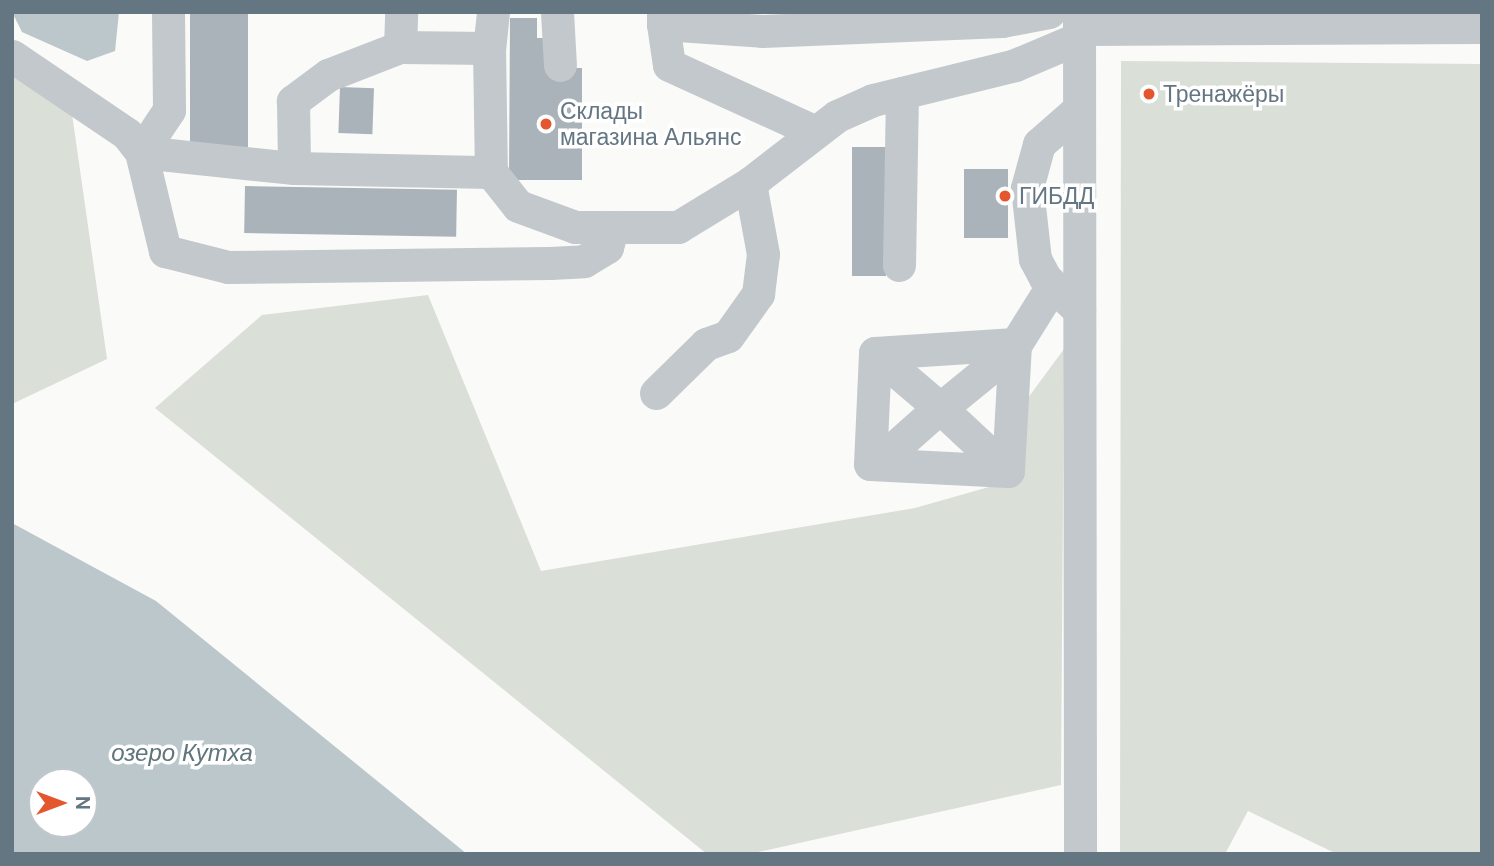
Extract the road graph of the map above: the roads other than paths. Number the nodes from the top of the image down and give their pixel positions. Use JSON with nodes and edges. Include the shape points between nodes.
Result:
{"nodes":[{"id":1,"x":168,"y":12,"type":"edge"},
{"id":2,"x":401,"y":12,"type":"edge"},
{"id":3,"x":493,"y":12,"type":"edge"},
{"id":4,"x":557,"y":12,"type":"edge"},
{"id":5,"x":1049,"y":12,"type":"edge"},
{"id":6,"x":663,"y":18,"type":"edge"},
{"id":7,"x":1480,"y":22,"type":"edge"},
{"id":8,"x":1079,"y":26,"type":"edge"},
{"id":9,"x":400,"y":47,"type":"junction"},
{"id":10,"x":489,"y":48,"type":"junction"},
{"id":11,"x":12,"y":55,"type":"edge"},
{"id":12,"x":561,"y":65,"type":"dead end"},
{"id":13,"x":902,"y":93,"type":"junction"},
{"id":14,"x":1079,"y":109,"type":"junction"},
{"id":15,"x":814,"y":131,"type":"junction"},
{"id":16,"x":141,"y":152,"type":"junction"},
{"id":17,"x":294,"y":168,"type":"junction"},
{"id":18,"x":491,"y":172,"type":"junction"},
{"id":19,"x":750,"y":183,"type":"junction"},
{"id":20,"x":612,"y":229,"type":"junction"},
{"id":21,"x":899,"y":265,"type":"dead end"},
{"id":22,"x":1052,"y":286,"type":"junction"},
{"id":23,"x":1079,"y":310,"type":"junction"},
{"id":24,"x":1016,"y":344,"type":"junction"},
{"id":25,"x":944,"y":349,"type":"junction"},
{"id":26,"x":875,"y":353,"type":"junction"},
{"id":27,"x":656,"y":393,"type":"dead end"},
{"id":28,"x":941,"y":407,"type":"junction"},
{"id":29,"x":876,"y":464,"type":"junction"},
{"id":30,"x":939,"y":467,"type":"junction"},
{"id":31,"x":1007,"y":471,"type":"junction"},
{"id":32,"x":1080,"y":854,"type":"edge"}],
"edges":[{"from":1,"to":16,"type":"street","via":[[169,110]]},
{"from":2,"to":9,"type":"street"},
{"from":3,"to":10,"type":"street"},
{"from":4,"to":12,"type":"street"},
{"from":5,"to":6,"type":"street","via":[[1002,20],[762,31]]},
{"from":6,"to":15,"type":"street","via":[[669,65]]},
{"from":7,"to":8,"type":"street"},
{"from":8,"to":13,"type":"street","via":[[1015,65]]},
{"from":8,"to":14,"type":"street"},
{"from":9,"to":10,"type":"street"},
{"from":9,"to":17,"type":"street","via":[[328,75],[293,101]]},
{"from":10,"to":18,"type":"street"},
{"from":11,"to":16,"type":"street","via":[[127,134]]},
{"from":13,"to":15,"type":"street","via":[[837,116]]},
{"from":13,"to":21,"type":"street"},
{"from":14,"to":22,"type":"street","via":[[1055,124],[1030,163],[1028,235]]},
{"from":14,"to":23,"type":"street"},
{"from":15,"to":19,"type":"street"},
{"from":16,"to":17,"type":"street"},
{"from":16,"to":20,"type":"street","via":[[164,251],[228,267],[584,261],[607,247]]},
{"from":17,"to":18,"type":"street"},
{"from":18,"to":20,"type":"street","via":[[518,206],[575,227]]},
{"from":19,"to":20,"type":"street","via":[[678,227]]},
{"from":19,"to":27,"type":"street","via":[[764,265],[758,294],[728,335],[706,344]]},
{"from":22,"to":23,"type":"street"},
{"from":22,"to":24,"type":"street"},
{"from":23,"to":32,"type":"street"},
{"from":24,"to":25,"type":"street"},
{"from":24,"to":28,"type":"street"},
{"from":24,"to":31,"type":"street"},
{"from":25,"to":26,"type":"street"},
{"from":25,"to":28,"type":"street"},
{"from":26,"to":28,"type":"street"},
{"from":26,"to":29,"type":"street","via":[[867,459]]},
{"from":28,"to":29,"type":"street"},
{"from":28,"to":30,"type":"street"},
{"from":28,"to":31,"type":"street"},
{"from":29,"to":30,"type":"street"},
{"from":30,"to":31,"type":"street"}]}
